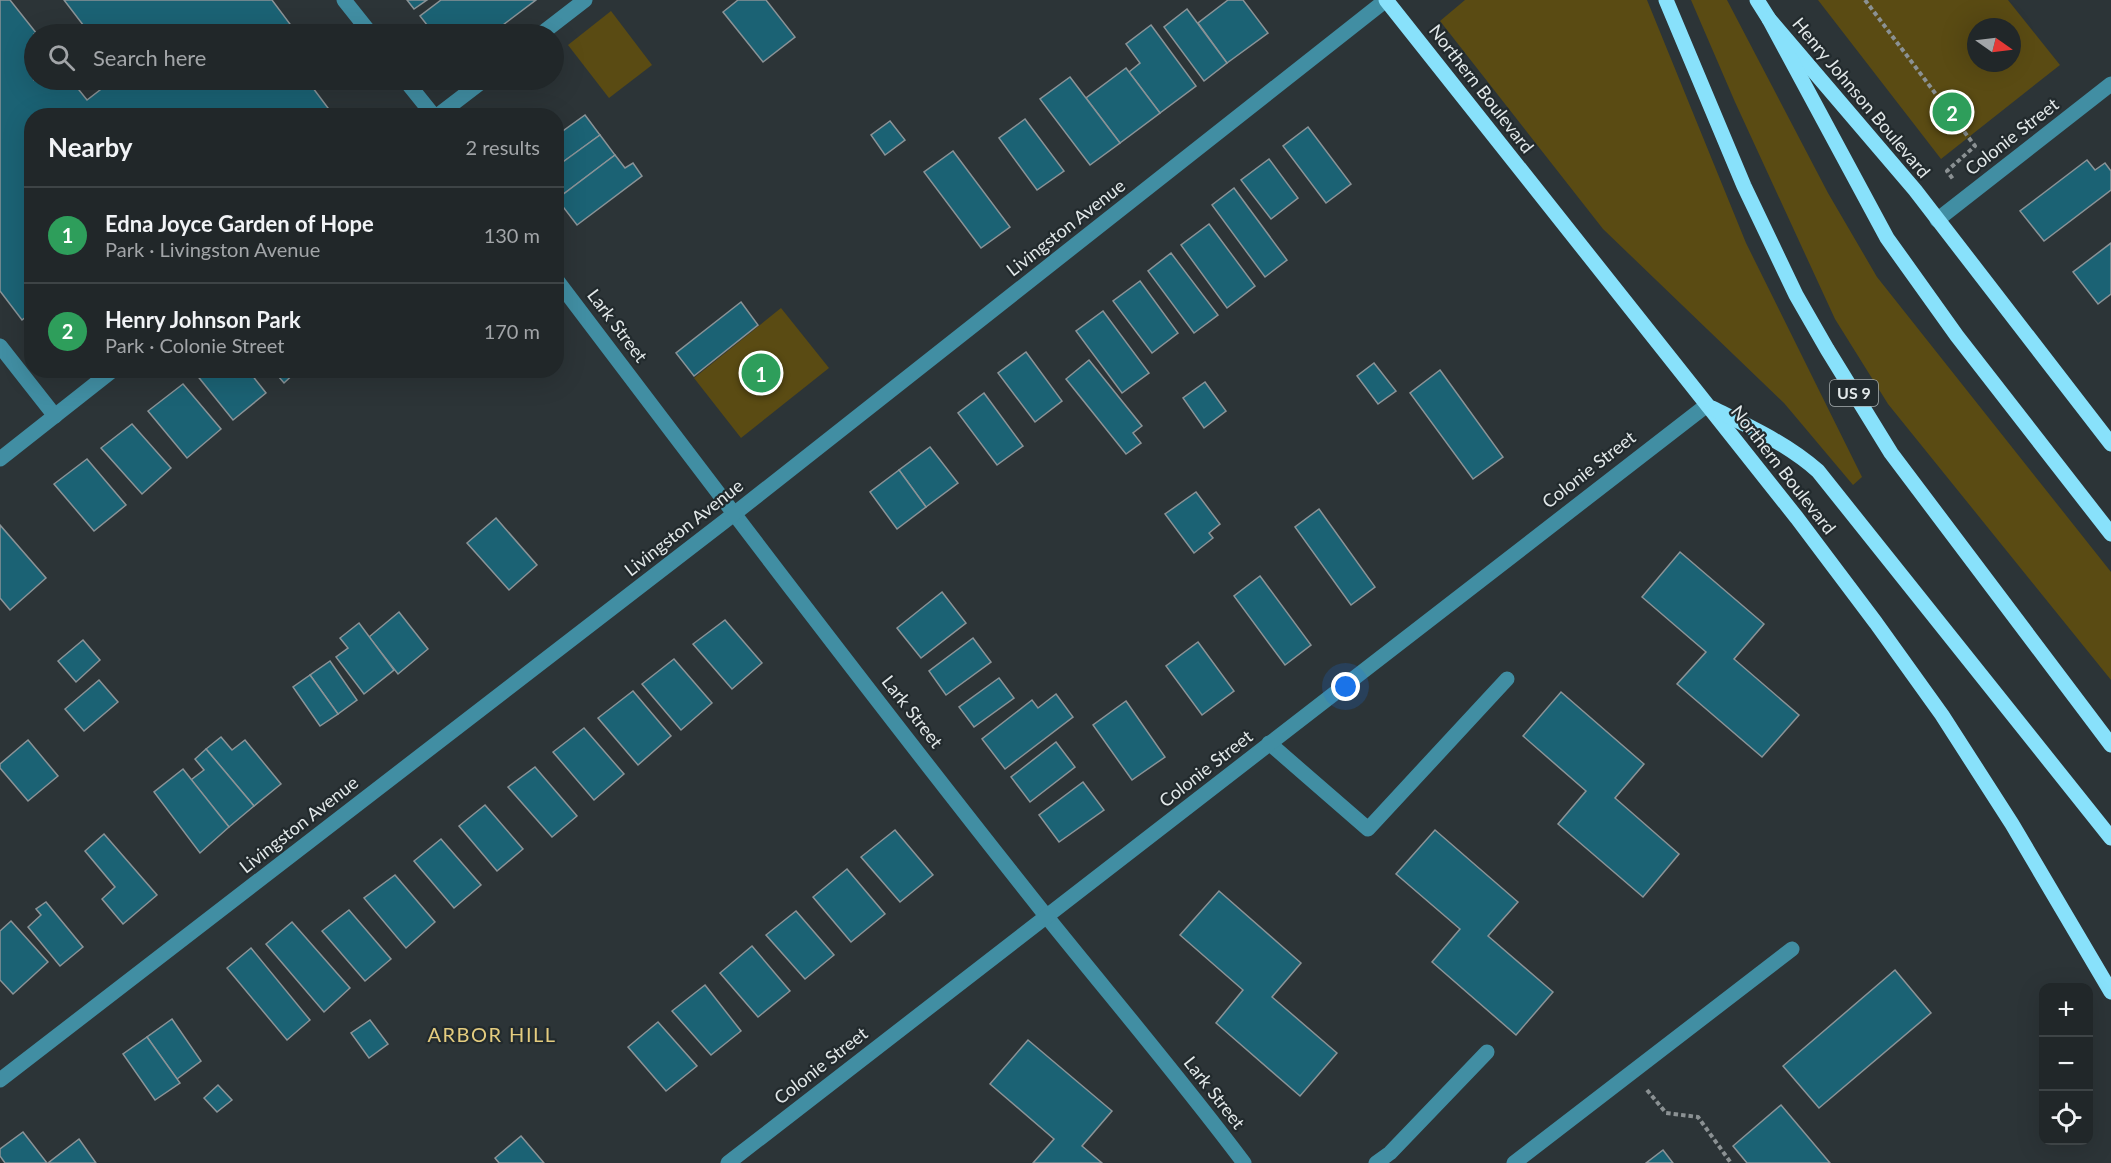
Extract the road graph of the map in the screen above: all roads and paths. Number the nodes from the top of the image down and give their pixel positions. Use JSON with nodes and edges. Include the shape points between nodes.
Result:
{"nodes":[{"id":1,"x":344,"y":0,"type":"edge"},
{"id":2,"x":585,"y":0,"type":"edge"},
{"id":3,"x":1386,"y":0,"type":"edge"},
{"id":4,"x":1666,"y":0,"type":"edge"},
{"id":5,"x":1757,"y":0,"type":"edge"},
{"id":6,"x":1865,"y":0,"type":"edge"},
{"id":7,"x":1769,"y":19,"type":"junction"},
{"id":8,"x":363,"y":24,"type":"edge"},
{"id":9,"x":554,"y":24,"type":"edge"},
{"id":10,"x":2111,"y":84,"type":"edge"},
{"id":11,"x":413,"y":90,"type":"edge"},
{"id":12,"x":470,"y":90,"type":"edge"},
{"id":13,"x":428,"y":108,"type":"edge"},
{"id":14,"x":446,"y":108,"type":"edge"},
{"id":15,"x":1975,"y":146,"type":"dead end"},
{"id":16,"x":1937,"y":220,"type":"junction"},
{"id":17,"x":564,"y":290,"type":"edge"},
{"id":18,"x":0,"y":346,"type":"edge"},
{"id":19,"x":24,"y":377,"type":"edge"},
{"id":20,"x":25,"y":378,"type":"edge"},
{"id":21,"x":103,"y":378,"type":"edge"},
{"id":22,"x":1707,"y":405,"type":"junction"},
{"id":23,"x":55,"y":417,"type":"junction"},
{"id":24,"x":2111,"y":444,"type":"edge"},
{"id":25,"x":0,"y":459,"type":"edge"},
{"id":26,"x":734,"y":514,"type":"junction"},
{"id":27,"x":2111,"y":534,"type":"edge"},
{"id":28,"x":1508,"y":679,"type":"dead end"},
{"id":29,"x":1269,"y":744,"type":"junction"},
{"id":30,"x":2111,"y":745,"type":"edge"},
{"id":31,"x":2111,"y":837,"type":"edge"},
{"id":32,"x":1047,"y":916,"type":"junction"},
{"id":33,"x":1792,"y":949,"type":"dead end"},
{"id":34,"x":2111,"y":992,"type":"edge"},
{"id":35,"x":1487,"y":1052,"type":"dead end"},
{"id":36,"x":1632,"y":1072,"type":"junction"},
{"id":37,"x":0,"y":1080,"type":"edge"},
{"id":38,"x":728,"y":1163,"type":"edge"},
{"id":39,"x":1244,"y":1163,"type":"edge"},
{"id":40,"x":1376,"y":1163,"type":"edge"},
{"id":41,"x":1514,"y":1163,"type":"edge"},
{"id":42,"x":1731,"y":1163,"type":"edge"}],
"edges":[{"from":1,"to":8,"type":"street"},
{"from":2,"to":9,"type":"street"},
{"from":3,"to":22,"type":"main road","name":"Northern Boulevard"},
{"from":3,"to":26,"type":"street","name":"Livingston Avenue"},
{"from":4,"to":30,"type":"main road","number":"US 9","via":[[1744,186],[1796,295],[1827,349],[1891,453]]},
{"from":5,"to":7,"type":"main road","name":"Henry Johnson Boulevard"},
{"from":6,"to":15,"type":"path"},
{"from":7,"to":16,"type":"main road","name":"Henry Johnson Boulevard"},
{"from":7,"to":27,"type":"main road","via":[[1887,238],[1957,336]]},
{"from":10,"to":16,"type":"street","name":"Colonie Street"},
{"from":11,"to":13,"type":"street"},
{"from":12,"to":14,"type":"street"},
{"from":16,"to":24,"type":"main road"},
{"from":17,"to":26,"type":"street","name":"Lark Street"},
{"from":18,"to":19,"type":"street"},
{"from":20,"to":23,"type":"street"},
{"from":21,"to":23,"type":"street"},
{"from":22,"to":29,"type":"street","name":"Colonie Street"},
{"from":22,"to":31,"type":"main road","via":[[1790,448],[1818,471]]},
{"from":22,"to":34,"type":"main road","name":"Northern Boulevard","via":[[1876,622],[1942,715]]},
{"from":23,"to":25,"type":"street"},
{"from":26,"to":32,"type":"street","name":"Lark Street"},
{"from":26,"to":37,"type":"street","name":"Livingston Avenue"},
{"from":28,"to":29,"type":"street","via":[[1368,829]]},
{"from":29,"to":32,"type":"street","name":"Colonie Street"},
{"from":32,"to":38,"type":"street","name":"Colonie Street"},
{"from":32,"to":39,"type":"street","name":"Lark Street"},
{"from":33,"to":36,"type":"street"},
{"from":35,"to":40,"type":"street"},
{"from":36,"to":41,"type":"street"},
{"from":36,"to":42,"type":"path","via":[[1666,1113],[1698,1117]]}]}
